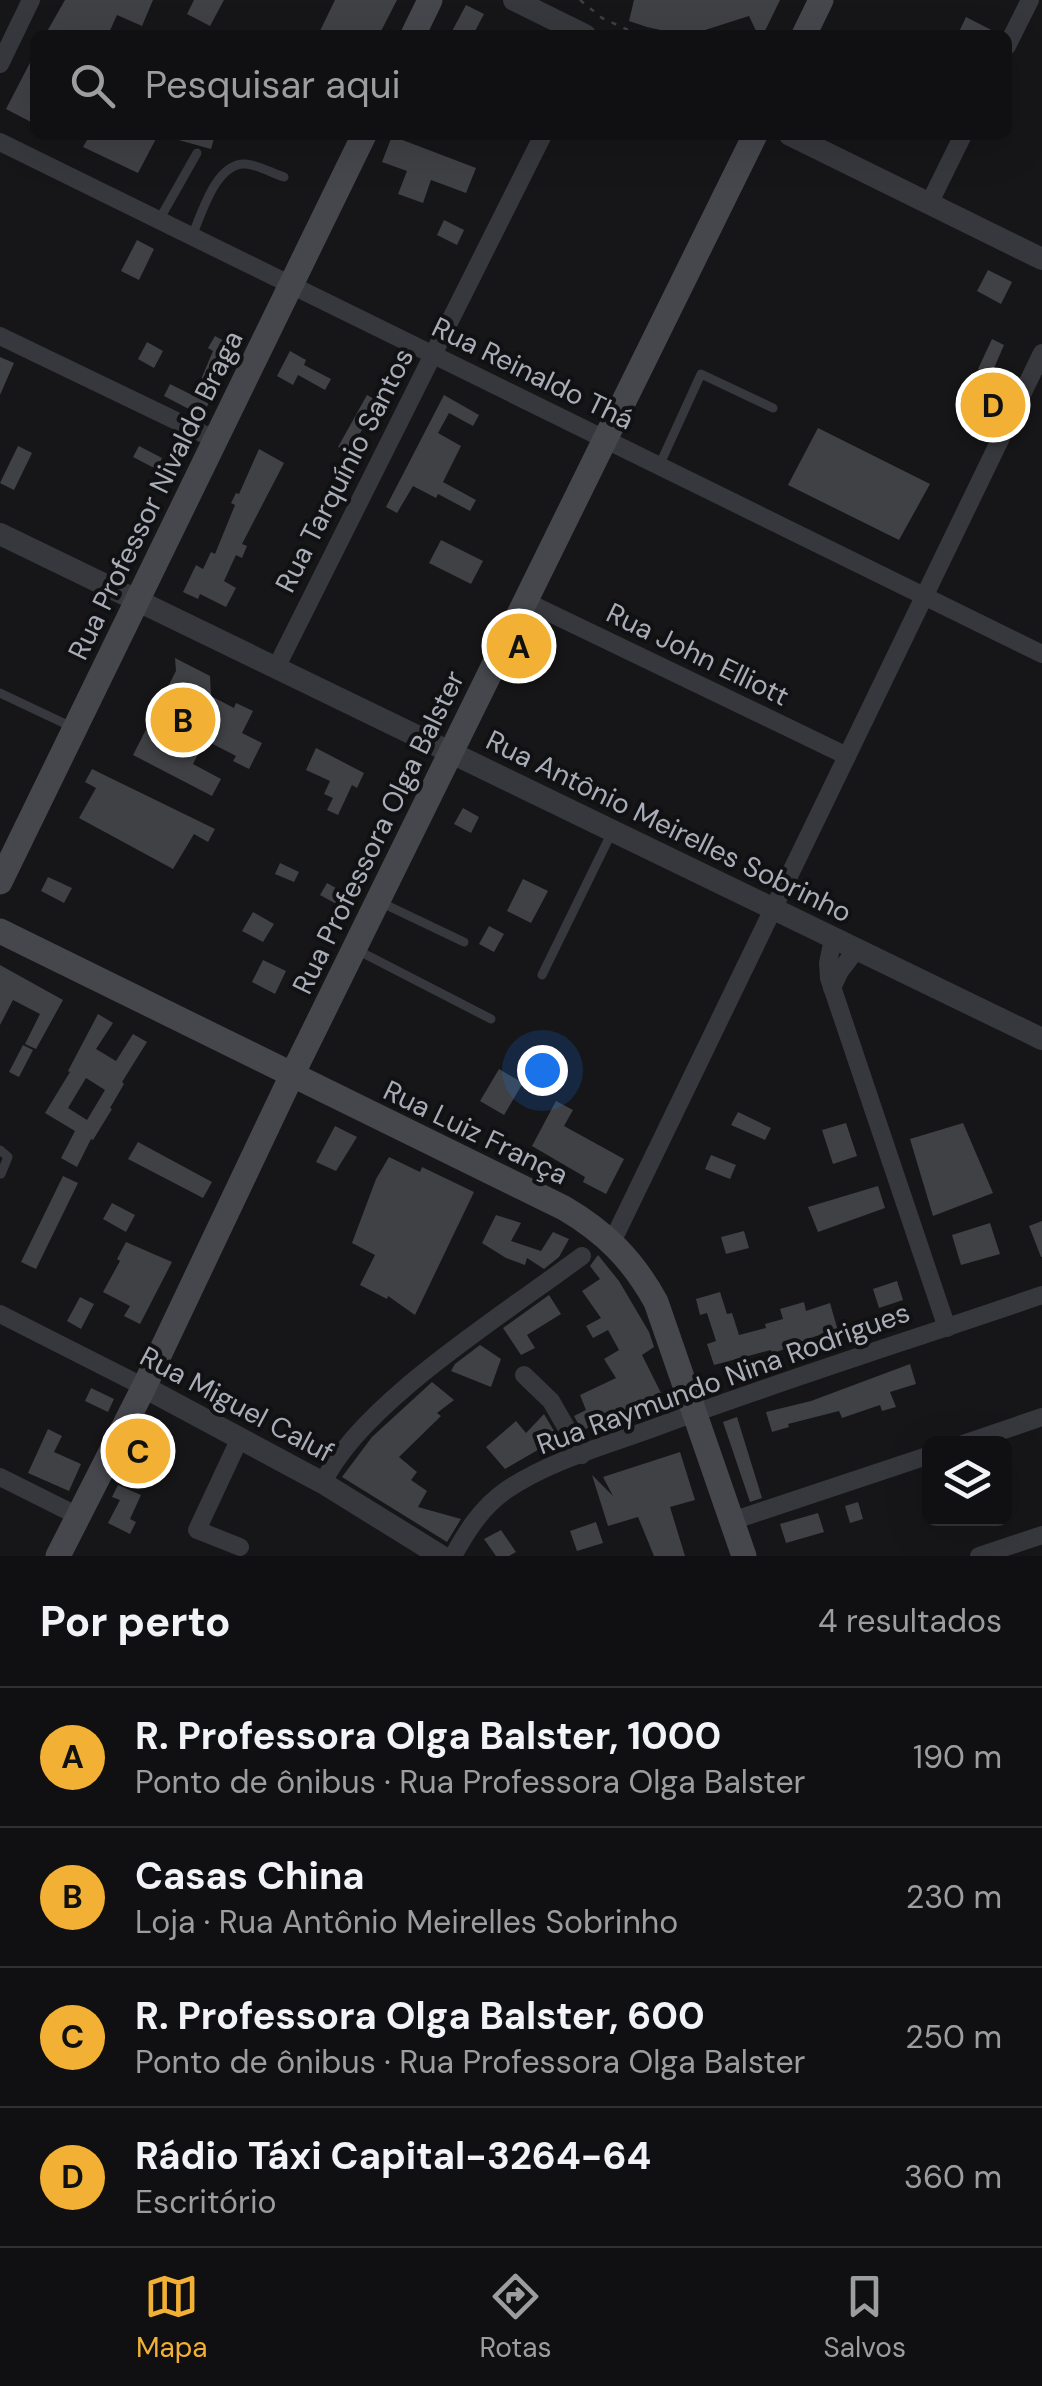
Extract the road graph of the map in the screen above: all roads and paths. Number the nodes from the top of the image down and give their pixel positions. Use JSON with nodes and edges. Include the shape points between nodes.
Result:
{"nodes":[{"id":1,"x":31,"y":0,"type":"edge"},
{"id":2,"x":430,"y":0,"type":"edge"},
{"id":3,"x":514,"y":0,"type":"edge"},
{"id":4,"x":580,"y":0,"type":"edge"},
{"id":5,"x":821,"y":0,"type":"edge"},
{"id":6,"x":1030,"y":0,"type":"edge"},
{"id":7,"x":415,"y":30,"type":"edge"},
{"id":8,"x":575,"y":30,"type":"edge"},
{"id":9,"x":626,"y":30,"type":"edge"},
{"id":10,"x":806,"y":30,"type":"edge"},
{"id":11,"x":1012,"y":36,"type":"edge"},
{"id":12,"x":0,"y":64,"type":"edge"},
{"id":13,"x":362,"y":140,"type":"edge"},
{"id":14,"x":540,"y":140,"type":"edge"},
{"id":15,"x":752,"y":140,"type":"edge"},
{"id":16,"x":800,"y":140,"type":"edge"},
{"id":17,"x":961,"y":140,"type":"edge"},
{"id":18,"x":0,"y":142,"type":"edge"},
{"id":19,"x":197,"y":152,"type":"dead end"},
{"id":20,"x":284,"y":178,"type":"dead end"},
{"id":21,"x":929,"y":204,"type":"junction"},
{"id":22,"x":158,"y":220,"type":"junction"},
{"id":23,"x":192,"y":236,"type":"junction"},
{"id":24,"x":1042,"y":259,"type":"edge"},
{"id":25,"x":291,"y":285,"type":"junction"},
{"id":26,"x":0,"y":336,"type":"edge"},
{"id":27,"x":1042,"y":353,"type":"edge"},
{"id":28,"x":433,"y":354,"type":"junction"},
{"id":29,"x":773,"y":408,"type":"dead end"},
{"id":30,"x":605,"y":439,"type":"junction"},
{"id":31,"x":216,"y":440,"type":"junction"},
{"id":32,"x":659,"y":466,"type":"junction"},
{"id":33,"x":0,"y":534,"type":"edge"},
{"id":34,"x":924,"y":596,"type":"junction"},
{"id":35,"x":137,"y":601,"type":"junction"},
{"id":36,"x":525,"y":601,"type":"junction"},
{"id":37,"x":1042,"y":654,"type":"edge"},
{"id":38,"x":276,"y":668,"type":"junction"},
{"id":39,"x":0,"y":693,"type":"edge"},
{"id":40,"x":75,"y":728,"type":"junction"},
{"id":41,"x":450,"y":753,"type":"junction"},
{"id":42,"x":847,"y":756,"type":"junction"},
{"id":43,"x":612,"y":832,"type":"junction"},
{"id":44,"x":0,"y":882,"type":"edge"},
{"id":45,"x":378,"y":901,"type":"junction"},
{"id":46,"x":773,"y":910,"type":"junction"},
{"id":47,"x":0,"y":931,"type":"edge"},
{"id":48,"x":833,"y":939,"type":"junction"},
{"id":49,"x":464,"y":942,"type":"dead end"},
{"id":50,"x":354,"y":948,"type":"junction"},
{"id":51,"x":856,"y":950,"type":"junction"},
{"id":52,"x":542,"y":975,"type":"dead end"},
{"id":53,"x":832,"y":988,"type":"junction"},
{"id":54,"x":491,"y":1019,"type":"dead end"},
{"id":55,"x":1042,"y":1040,"type":"edge"},
{"id":56,"x":292,"y":1075,"type":"junction"},
{"id":57,"x":0,"y":1150,"type":"edge"},
{"id":58,"x":1,"y":1174,"type":"edge"},
{"id":59,"x":612,"y":1242,"type":"junction"},
{"id":60,"x":582,"y":1256,"type":"dead end"},
{"id":61,"x":1042,"y":1296,"type":"edge"},
{"id":62,"x":0,"y":1314,"type":"edge"},
{"id":63,"x":947,"y":1328,"type":"junction"},
{"id":64,"x":524,"y":1375,"type":"dead end"},
{"id":65,"x":144,"y":1388,"type":"junction"},
{"id":66,"x":695,"y":1413,"type":"junction"},
{"id":67,"x":1042,"y":1417,"type":"edge"},
{"id":68,"x":987,"y":1436,"type":"edge"},
{"id":69,"x":240,"y":1438,"type":"junction"},
{"id":70,"x":582,"y":1455,"type":"junction"},
{"id":71,"x":922,"y":1458,"type":"edge"},
{"id":72,"x":0,"y":1477,"type":"edge"},
{"id":73,"x":322,"y":1484,"type":"junction"},
{"id":74,"x":78,"y":1516,"type":"junction"},
{"id":75,"x":732,"y":1521,"type":"junction"},
{"id":76,"x":1040,"y":1542,"type":"edge"},
{"id":77,"x":240,"y":1547,"type":"dead end"},
{"id":78,"x":58,"y":1556,"type":"edge"},
{"id":79,"x":441,"y":1556,"type":"edge"},
{"id":80,"x":453,"y":1556,"type":"edge"},
{"id":81,"x":744,"y":1556,"type":"edge"},
{"id":82,"x":979,"y":1556,"type":"edge"}],
"edges":[{"from":1,"to":12,"type":"street"},
{"from":2,"to":7,"type":"main road"},
{"from":3,"to":8,"type":"street"},
{"from":4,"to":9,"type":"path"},
{"from":5,"to":10,"type":"main road"},
{"from":6,"to":11,"type":"street"},
{"from":13,"to":25,"type":"main road","name":"Rua Professor Nivaldo Braga"},
{"from":14,"to":28,"type":"street","name":"Rua Tarquínio Santos"},
{"from":15,"to":30,"type":"main road","name":"Rua Professora Olga Balster"},
{"from":16,"to":21,"type":"street"},
{"from":17,"to":21,"type":"street"},
{"from":18,"to":22,"type":"street","name":"Rua Reinaldo Thá"},
{"from":19,"to":22,"type":"lane"},
{"from":20,"to":23,"type":"lane","via":[[250,164],[225,170]]},
{"from":21,"to":24,"type":"street"},
{"from":22,"to":23,"type":"street","name":"Rua Reinaldo Thá"},
{"from":23,"to":25,"type":"street","name":"Rua Reinaldo Thá"},
{"from":25,"to":28,"type":"street","name":"Rua Reinaldo Thá"},
{"from":25,"to":31,"type":"main road","name":"Rua Professor Nivaldo Braga"},
{"from":26,"to":31,"type":"street"},
{"from":27,"to":34,"type":"street"},
{"from":28,"to":30,"type":"street","name":"Rua Reinaldo Thá"},
{"from":28,"to":38,"type":"street","name":"Rua Tarquínio Santos"},
{"from":29,"to":32,"type":"lane","via":[[701,374]]},
{"from":30,"to":32,"type":"street","name":"Rua Reinaldo Thá"},
{"from":30,"to":36,"type":"main road","name":"Rua Professora Olga Balster"},
{"from":31,"to":35,"type":"main road","name":"Rua Professor Nivaldo Braga"},
{"from":32,"to":34,"type":"street","name":"Rua Reinaldo Thá"},
{"from":33,"to":35,"type":"street","name":"Rua Antônio Meirelles Sobrinho"},
{"from":34,"to":37,"type":"street","name":"Rua Reinaldo Thá"},
{"from":34,"to":42,"type":"street"},
{"from":35,"to":38,"type":"street","name":"Rua Antônio Meirelles Sobrinho"},
{"from":35,"to":40,"type":"main road","name":"Rua Professor Nivaldo Braga"},
{"from":36,"to":41,"type":"main road","name":"Rua Professora Olga Balster"},
{"from":36,"to":42,"type":"street","name":"Rua John Elliott"},
{"from":38,"to":41,"type":"street","name":"Rua Antônio Meirelles Sobrinho"},
{"from":39,"to":40,"type":"lane"},
{"from":40,"to":44,"type":"main road","name":"Rua Professor Nivaldo Braga"},
{"from":41,"to":43,"type":"street","name":"Rua Antônio Meirelles Sobrinho"},
{"from":41,"to":45,"type":"main road","name":"Rua Professora Olga Balster"},
{"from":42,"to":46,"type":"street"},
{"from":43,"to":46,"type":"street","name":"Rua Antônio Meirelles Sobrinho"},
{"from":43,"to":52,"type":"lane"},
{"from":45,"to":49,"type":"lane"},
{"from":45,"to":50,"type":"main road","name":"Rua Professora Olga Balster"},
{"from":46,"to":48,"type":"street","name":"Rua Antônio Meirelles Sobrinho"},
{"from":46,"to":59,"type":"street"},
{"from":47,"to":56,"type":"main road","name":"Rua Luiz França"},
{"from":48,"to":51,"type":"street","name":"Rua Antônio Meirelles Sobrinho"},
{"from":48,"to":53,"type":"street"},
{"from":50,"to":54,"type":"lane"},
{"from":50,"to":56,"type":"main road","name":"Rua Professora Olga Balster"},
{"from":51,"to":53,"type":"street"},
{"from":51,"to":55,"type":"street","name":"Rua Antônio Meirelles Sobrinho"},
{"from":53,"to":63,"type":"street"},
{"from":56,"to":59,"type":"main road","name":"Rua Luiz França","via":[[564,1208]]},
{"from":56,"to":65,"type":"main road","name":"Rua Professora Olga Balster"},
{"from":57,"to":58,"type":"lane","via":[[8,1158]]},
{"from":59,"to":66,"type":"main road","name":"Rua Luiz França","via":[[656,1302]]},
{"from":60,"to":73,"type":"street","via":[[409,1386],[335,1460]]},
{"from":61,"to":63,"type":"street","name":"Rua Raymundo Nina Rodrigues"},
{"from":62,"to":65,"type":"street","name":"Rua Miguel Caluf"},
{"from":63,"to":66,"type":"street","name":"Rua Raymundo Nina Rodrigues"},
{"from":64,"to":70,"type":"street","via":[[551,1401]]},
{"from":65,"to":69,"type":"street","name":"Rua Miguel Caluf"},
{"from":65,"to":74,"type":"main road","name":"Rua Professora Olga Balster"},
{"from":66,"to":70,"type":"street","name":"Rua Raymundo Nina Rodrigues"},
{"from":66,"to":75,"type":"main road","name":"Rua Luiz França"},
{"from":67,"to":68,"type":"street"},
{"from":69,"to":73,"type":"street","name":"Rua Miguel Caluf"},
{"from":69,"to":77,"type":"street","via":[[197,1530]]},
{"from":70,"to":80,"type":"street","name":"Rua Raymundo Nina Rodrigues","via":[[503,1492],[474,1520]]},
{"from":71,"to":75,"type":"street"},
{"from":72,"to":74,"type":"street"},
{"from":73,"to":79,"type":"street","name":"Rua Miguel Caluf"},
{"from":74,"to":78,"type":"main road","name":"Rua Professora Olga Balster"},
{"from":75,"to":81,"type":"main road","name":"Rua Luiz França"},
{"from":76,"to":82,"type":"street"}]}
